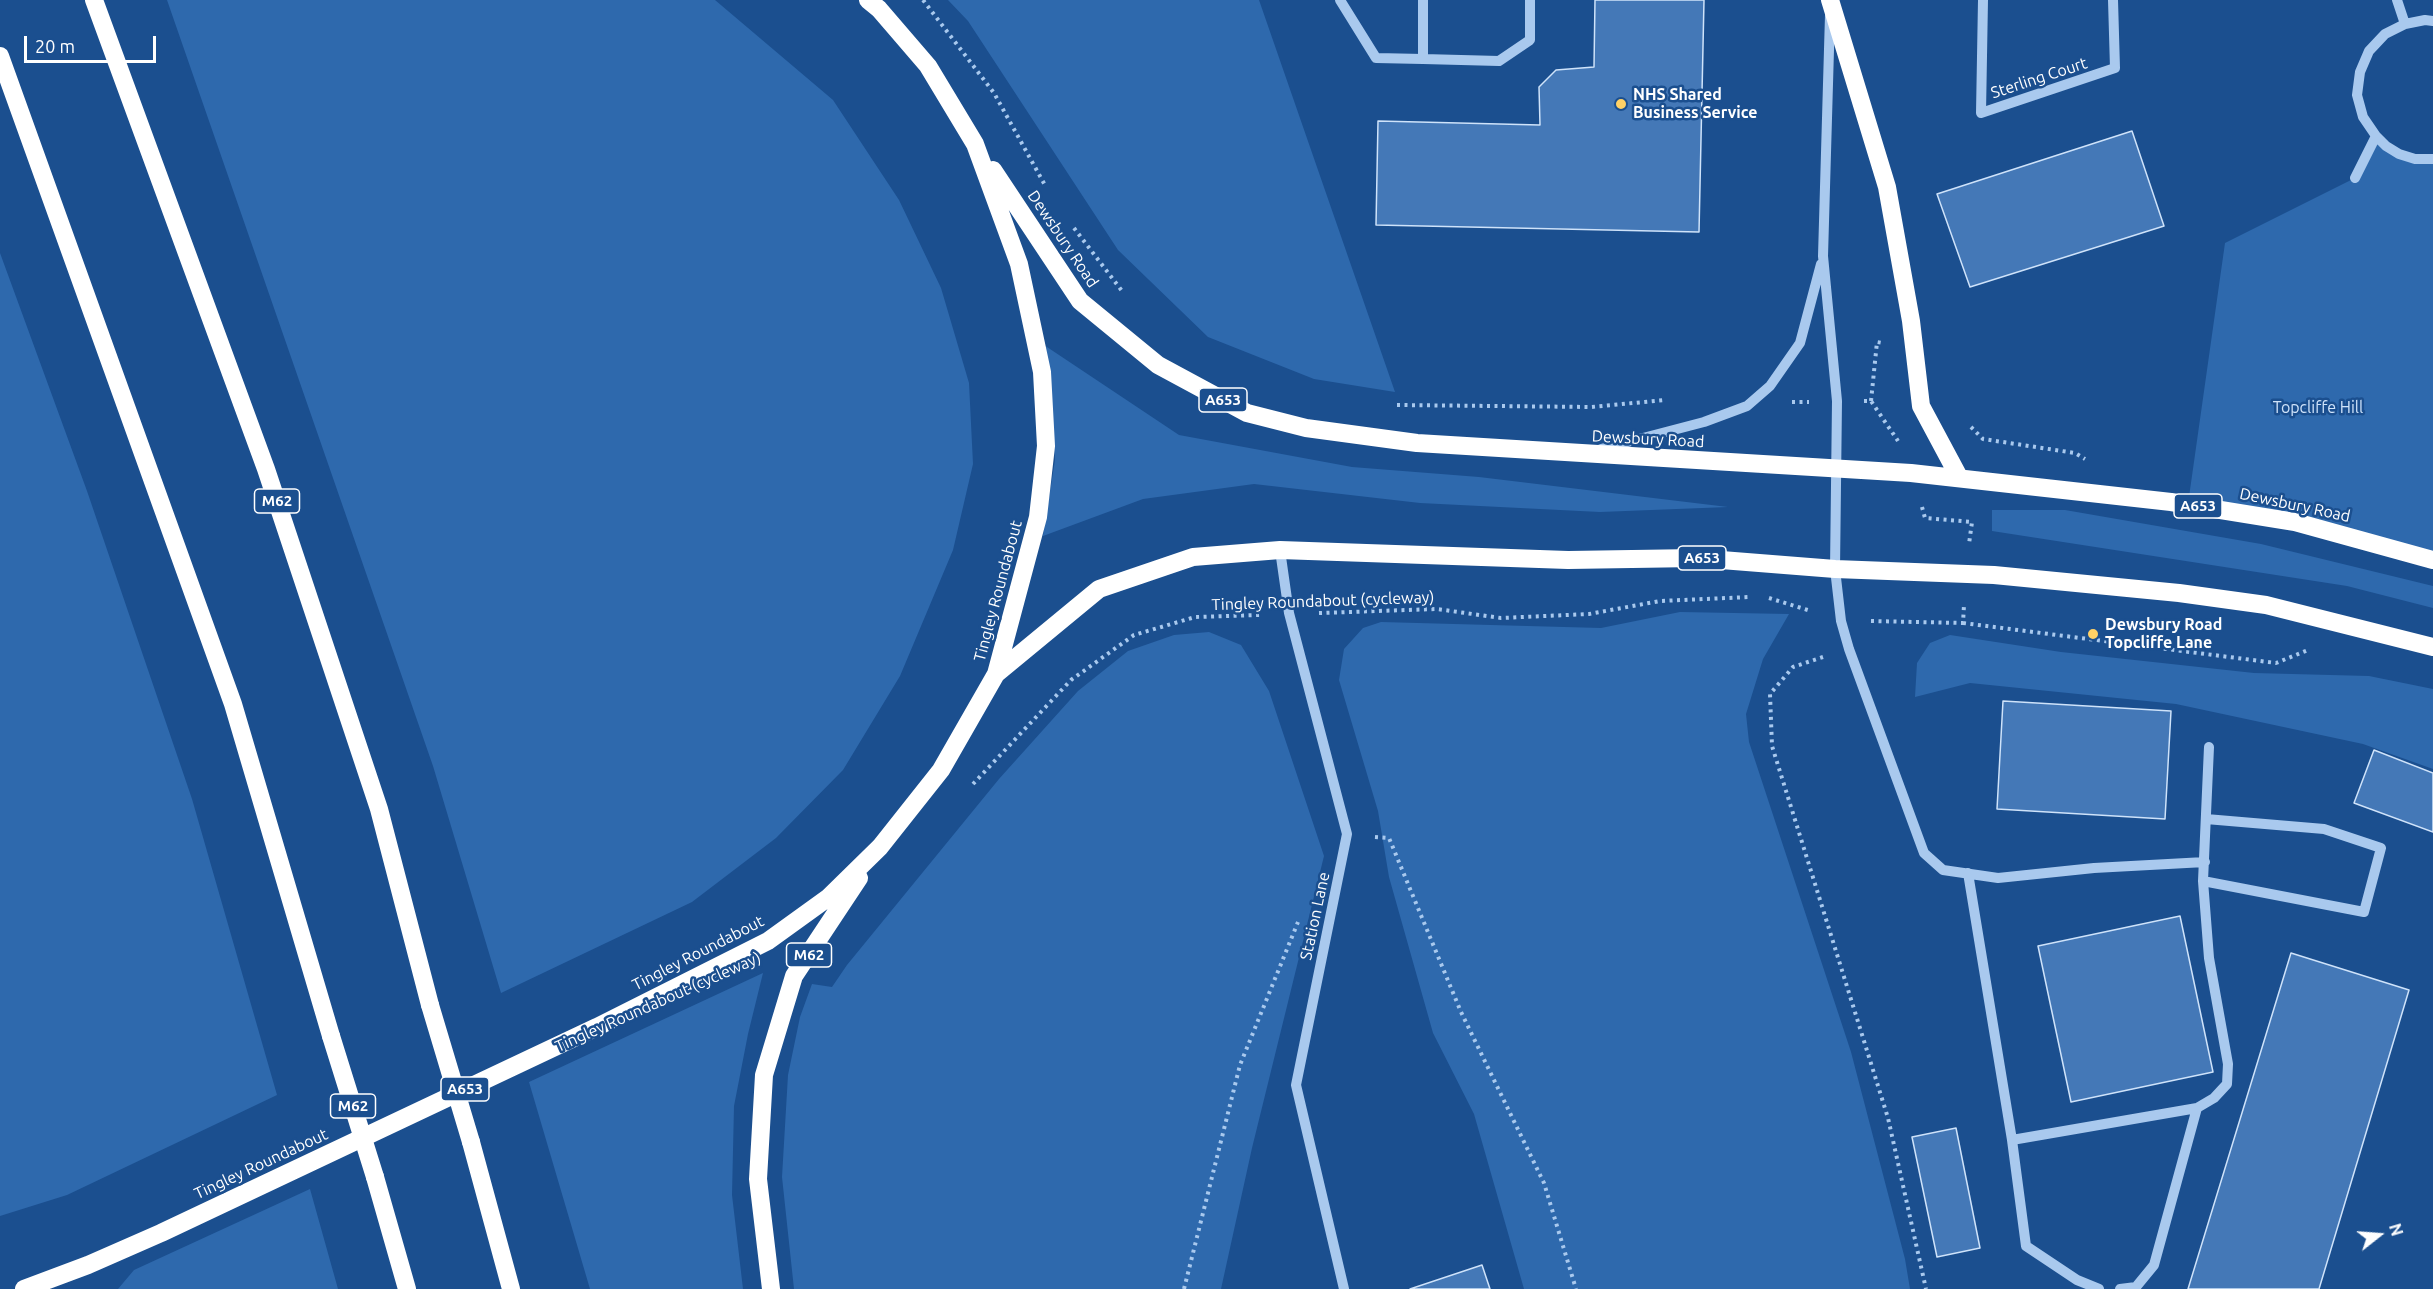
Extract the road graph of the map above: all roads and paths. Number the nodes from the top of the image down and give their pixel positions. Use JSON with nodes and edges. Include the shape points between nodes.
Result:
{"nodes":[{"id":1,"x":868,"y":0,"type":"edge"},
{"id":2,"x":923,"y":0,"type":"edge"},
{"id":3,"x":1340,"y":0,"type":"edge"},
{"id":4,"x":1423,"y":0,"type":"edge"},
{"id":5,"x":1530,"y":0,"type":"edge"},
{"id":6,"x":1830,"y":0,"type":"edge"},
{"id":7,"x":1983,"y":0,"type":"edge"},
{"id":8,"x":2113,"y":0,"type":"edge"},
{"id":9,"x":2397,"y":0,"type":"edge"},
{"id":10,"x":95,"y":3,"type":"edge"},
{"id":11,"x":2433,"y":21,"type":"edge"},
{"id":12,"x":2405,"y":24,"type":"junction"},
{"id":13,"x":0,"y":56,"type":"edge"},
{"id":14,"x":1423,"y":59,"type":"junction"},
{"id":15,"x":2376,"y":136,"type":"junction"},
{"id":16,"x":975,"y":144,"type":"junction"},
{"id":17,"x":2433,"y":159,"type":"edge"},
{"id":18,"x":2355,"y":178,"type":"dead end"},
{"id":19,"x":1051,"y":196,"type":"dead end"},
{"id":20,"x":1071,"y":225,"type":"dead end"},
{"id":21,"x":1823,"y":256,"type":"junction"},
{"id":22,"x":1129,"y":299,"type":"dead end"},
{"id":23,"x":1912,"y":346,"type":"junction"},
{"id":24,"x":1770,"y":386,"type":"junction"},
{"id":25,"x":1667,"y":400,"type":"dead end"},
{"id":26,"x":1871,"y":400,"type":"junction"},
{"id":27,"x":1837,"y":401,"type":"junction"},
{"id":28,"x":1391,"y":405,"type":"dead end"},
{"id":29,"x":1965,"y":423,"type":"dead end"},
{"id":30,"x":1580,"y":454,"type":"junction"},
{"id":31,"x":2086,"y":459,"type":"dead end"},
{"id":32,"x":1836,"y":469,"type":"junction"},
{"id":33,"x":1911,"y":473,"type":"junction"},
{"id":34,"x":1959,"y":477,"type":"junction"},
{"id":35,"x":1280,"y":550,"type":"junction"},
{"id":36,"x":2433,"y":560,"type":"edge"},
{"id":37,"x":1835,"y":569,"type":"junction"},
{"id":38,"x":1965,"y":574,"type":"junction"},
{"id":39,"x":1753,"y":597,"type":"dead end"},
{"id":40,"x":1764,"y":597,"type":"dead end"},
{"id":41,"x":1289,"y":614,"type":"junction"},
{"id":42,"x":1841,"y":621,"type":"junction"},
{"id":43,"x":1963,"y":623,"type":"junction"},
{"id":44,"x":2361,"y":629,"type":"junction"},
{"id":45,"x":2433,"y":647,"type":"edge"},
{"id":46,"x":1849,"y":649,"type":"junction"},
{"id":47,"x":996,"y":674,"type":"junction"},
{"id":48,"x":2209,"y":747,"type":"dead end"},
{"id":49,"x":969,"y":788,"type":"dead end"},
{"id":50,"x":2206,"y":819,"type":"junction"},
{"id":51,"x":1347,"y":834,"type":"junction"},
{"id":52,"x":880,"y":847,"type":"junction"},
{"id":53,"x":2205,"y":862,"type":"junction"},
{"id":54,"x":1968,"y":873,"type":"junction"},
{"id":55,"x":2203,"y":881,"type":"junction"},
{"id":56,"x":1302,"y":911,"type":"dead end"},
{"id":57,"x":2197,"y":1108,"type":"junction"},
{"id":58,"x":2012,"y":1140,"type":"junction"},
{"id":59,"x":24,"y":1289,"type":"edge"},
{"id":60,"x":407,"y":1289,"type":"edge"},
{"id":61,"x":511,"y":1289,"type":"edge"},
{"id":62,"x":771,"y":1289,"type":"edge"},
{"id":63,"x":1184,"y":1289,"type":"edge"},
{"id":64,"x":1344,"y":1289,"type":"edge"},
{"id":65,"x":1576,"y":1289,"type":"edge"},
{"id":66,"x":1926,"y":1289,"type":"edge"},
{"id":67,"x":2099,"y":1289,"type":"edge"},
{"id":68,"x":2120,"y":1289,"type":"edge"}],
"edges":[{"from":1,"to":16,"type":"highway","name":"Tingley Roundabout","number":"A653","via":[[928,66]]},
{"from":2,"to":19,"type":"path","via":[[994,93]]},
{"from":3,"to":14,"type":"street","via":[[1376,58]]},
{"from":4,"to":14,"type":"street"},
{"from":5,"to":14,"type":"street","via":[[1530,40],[1499,61]]},
{"from":6,"to":21,"type":"street"},
{"from":6,"to":23,"type":"highway","via":[[1887,187]]},
{"from":7,"to":8,"type":"street","name":"Sterling Court","via":[[1981,113],[2115,68]]},
{"from":9,"to":12,"type":"street"},
{"from":10,"to":61,"type":"highway","number":"M62","bridge":true,"via":[[282,514],[379,809]]},
{"from":11,"to":12,"type":"street"},
{"from":12,"to":15,"type":"street","via":[[2385,34],[2369,51],[2360,72],[2358,95],[2363,117]]},
{"from":13,"to":60,"type":"highway","number":"M62","bridge":true,"via":[[233,704]]},
{"from":15,"to":17,"type":"street","via":[[2400,154]]},
{"from":15,"to":18,"type":"street"},
{"from":16,"to":30,"type":"highway","name":"Dewsbury Road","number":"A653","via":[[1080,301],[1158,366],[1247,413],[1306,428],[1417,443]]},
{"from":16,"to":47,"type":"highway","name":"Tingley Roundabout","number":"A653","via":[[1019,264],[1042,372],[1046,446],[1038,517]]},
{"from":20,"to":22,"type":"path"},
{"from":21,"to":24,"type":"street","via":[[1800,343]]},
{"from":21,"to":27,"type":"street"},
{"from":23,"to":26,"type":"path","via":[[1877,342]]},
{"from":23,"to":34,"type":"highway","via":[[1921,406]]},
{"from":24,"to":27,"type":"path","via":[[1789,402]]},
{"from":24,"to":30,"type":"street","via":[[1747,406],[1704,422]]},
{"from":25,"to":28,"type":"path","via":[[1591,407]]},
{"from":26,"to":27,"type":"path"},
{"from":26,"to":33,"type":"path","via":[[1897,440]]},
{"from":27,"to":32,"type":"street"},
{"from":29,"to":31,"type":"path","via":[[1983,439],[2075,453]]},
{"from":30,"to":32,"type":"highway","name":"Dewsbury Road","number":"A653"},
{"from":32,"to":33,"type":"highway","name":"Dewsbury Road","number":"A653"},
{"from":32,"to":37,"type":"street"},
{"from":33,"to":34,"type":"highway","name":"Dewsbury Road","number":"A653"},
{"from":33,"to":38,"type":"path","via":[[1925,518],[1972,522]]},
{"from":34,"to":36,"type":"highway","name":"Dewsbury Road","number":"A653","via":[[2180,503],[2295,522]]},
{"from":35,"to":37,"type":"highway","number":"A653","via":[[1568,560],[1696,558]]},
{"from":35,"to":41,"type":"street","name":"Station Lane"},
{"from":35,"to":47,"type":"highway","number":"A653","via":[[1193,557],[1099,589]]},
{"from":37,"to":38,"type":"highway","number":"A653"},
{"from":37,"to":42,"type":"street"},
{"from":38,"to":43,"type":"path"},
{"from":38,"to":44,"type":"highway","number":"A653","via":[[2179,593],[2266,605]]},
{"from":39,"to":41,"type":"path","name":"Tingley Roundabout (cycleway)","via":[[1660,601],[1588,614],[1501,618],[1437,609]]},
{"from":40,"to":42,"type":"path"},
{"from":41,"to":49,"type":"path","name":"Tingley Roundabout (cycleway)","via":[[1195,617],[1134,635],[1071,680]]},
{"from":41,"to":51,"type":"street","name":"Station Lane"},
{"from":42,"to":43,"type":"path"},
{"from":42,"to":46,"type":"street"},
{"from":43,"to":44,"type":"path","via":[[2276,663]]},
{"from":44,"to":45,"type":"highway","number":"A653"},
{"from":46,"to":54,"type":"street","via":[[1924,853],[1943,870]]},
{"from":46,"to":66,"type":"path","via":[[1792,666],[1770,694],[1772,746],[1888,1118]]},
{"from":47,"to":52,"type":"highway","name":"Tingley Roundabout","number":"A653","via":[[941,770]]},
{"from":48,"to":50,"type":"street"},
{"from":50,"to":53,"type":"street"},
{"from":50,"to":55,"type":"street","via":[[2324,829],[2381,848],[2364,912]]},
{"from":51,"to":64,"type":"street","name":"Station Lane","via":[[1296,1085]]},
{"from":51,"to":65,"type":"path","via":[[1389,838],[1461,1012],[1544,1183]]},
{"from":52,"to":59,"type":"highway","name":"Tingley Roundabout","number":"A653","via":[[829,897],[768,941],[576,1037],[162,1233]]},
{"from":52,"to":62,"type":"highway","number":"M62","via":[[794,976],[764,1075],[758,1179]]},
{"from":53,"to":54,"type":"street","via":[[1998,878]]},
{"from":53,"to":55,"type":"street"},
{"from":54,"to":58,"type":"street"},
{"from":55,"to":57,"type":"street","via":[[2209,958],[2228,1064],[2227,1084]]},
{"from":56,"to":63,"type":"path","via":[[1240,1065]]},
{"from":57,"to":58,"type":"street"},
{"from":57,"to":68,"type":"street","via":[[2154,1265],[2136,1287]]},
{"from":58,"to":67,"type":"street","via":[[2026,1246],[2077,1280]]}]}
